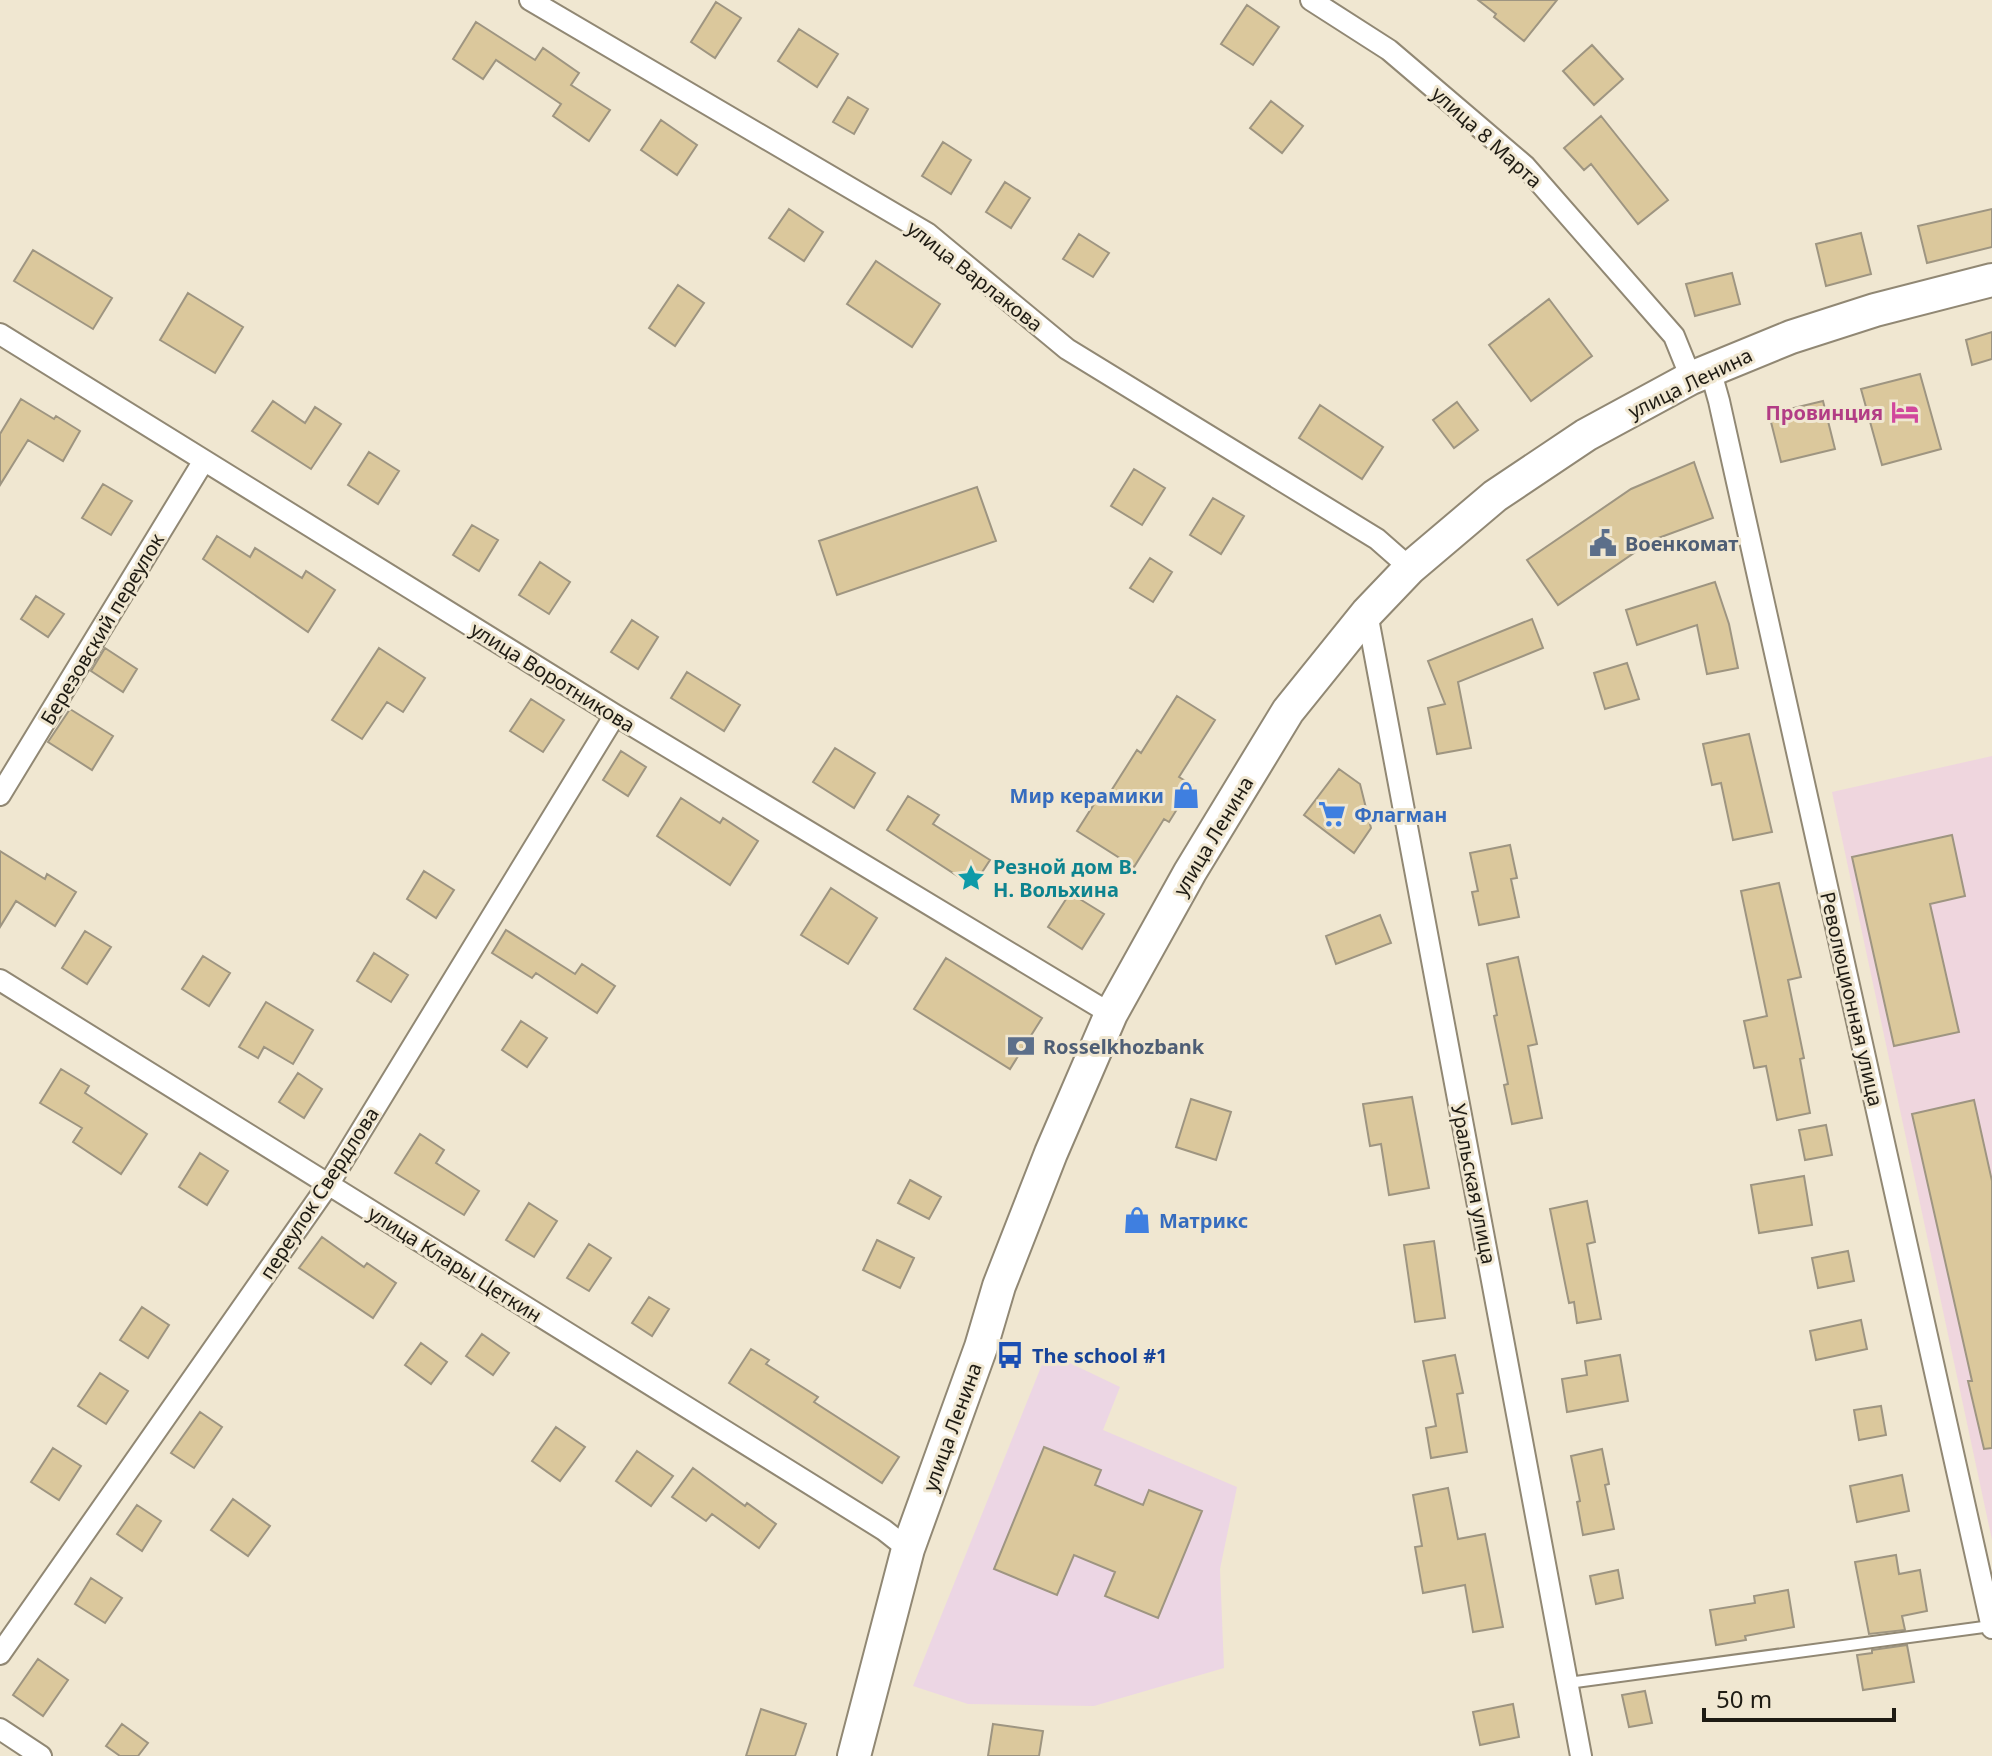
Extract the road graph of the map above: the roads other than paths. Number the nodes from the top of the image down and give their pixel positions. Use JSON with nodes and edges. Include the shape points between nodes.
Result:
{"nodes":[{"id":1,"x":530,"y":0,"type":"edge"},
{"id":2,"x":1311,"y":0,"type":"edge"},
{"id":3,"x":1992,"y":280,"type":"edge"},
{"id":4,"x":0,"y":334,"type":"edge"},
{"id":5,"x":1700,"y":374,"type":"junction"},
{"id":6,"x":203,"y":462,"type":"junction"},
{"id":7,"x":1410,"y":568,"type":"junction"},
{"id":8,"x":1367,"y":613,"type":"junction"},
{"id":9,"x":615,"y":715,"type":"junction"},
{"id":10,"x":0,"y":795,"type":"edge"},
{"id":11,"x":0,"y":980,"type":"edge"},
{"id":12,"x":1111,"y":1014,"type":"junction"},
{"id":13,"x":328,"y":1185,"type":"junction"},
{"id":14,"x":908,"y":1549,"type":"junction"},
{"id":15,"x":1992,"y":1627,"type":"edge"},
{"id":16,"x":0,"y":1654,"type":"edge"},
{"id":17,"x":1568,"y":1683,"type":"junction"},
{"id":18,"x":0,"y":1729,"type":"edge"},
{"id":19,"x":41,"y":1756,"type":"edge"},
{"id":20,"x":854,"y":1756,"type":"edge"},
{"id":21,"x":1581,"y":1756,"type":"edge"}],
"edges":[{"from":1,"to":7,"type":"street","name":"улица Варлакова","via":[[927,233],[1067,349],[1377,539]]},
{"from":2,"to":5,"type":"street","name":"улица 8 Марта","via":[[1389,50],[1525,166],[1674,336]]},
{"from":3,"to":5,"type":"main road","name":"улица Ленина","via":[[1791,337]]},
{"from":4,"to":6,"type":"street","name":"улица Воротникова"},
{"from":5,"to":7,"type":"main road","name":"улица Ленина","via":[[1586,435],[1508,487]]},
{"from":5,"to":15,"type":"street","name":"Революционная улица","via":[[1726,432]]},
{"from":6,"to":9,"type":"street","name":"улица Воротникова"},
{"from":6,"to":10,"type":"street","name":"Березовский переулок"},
{"from":7,"to":8,"type":"main road","name":"улица Ленина"},
{"from":8,"to":12,"type":"main road","name":"улица Ленина","via":[[1288,711]]},
{"from":8,"to":17,"type":"street","name":"Уральская улица"},
{"from":9,"to":12,"type":"street","name":"улица Воротникова"},
{"from":9,"to":13,"type":"street","name":"переулок Свердлова"},
{"from":11,"to":13,"type":"street","name":"улица Клары Цеткин"},
{"from":12,"to":14,"type":"main road","name":"улица Ленина","via":[[999,1286]]},
{"from":13,"to":14,"type":"street","name":"улица Клары Цеткин"},
{"from":13,"to":16,"type":"street","name":"переулок Свердлова"},
{"from":14,"to":20,"type":"main road","name":"улица Ленина"},
{"from":15,"to":17,"type":"lane"},
{"from":17,"to":21,"type":"street","name":"Уральская улица"},
{"from":18,"to":19,"type":"street"}]}
